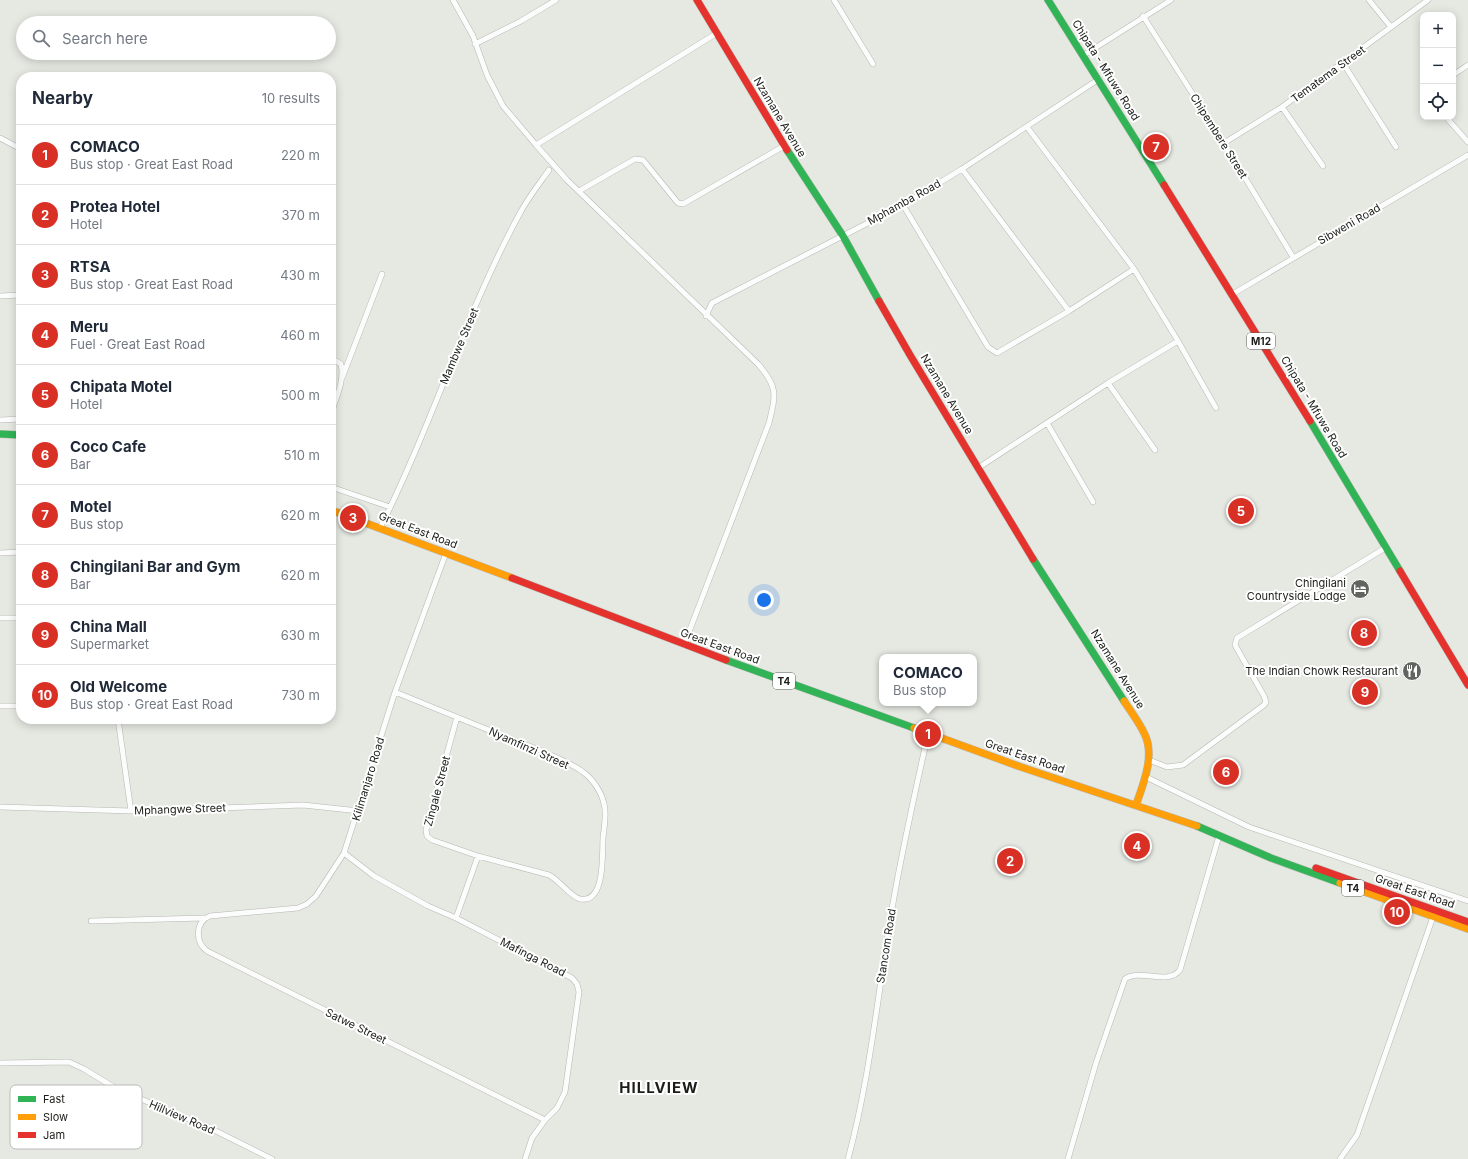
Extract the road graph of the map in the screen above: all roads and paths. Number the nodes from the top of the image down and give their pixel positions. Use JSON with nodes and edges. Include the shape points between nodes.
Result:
{"nodes":[{"id":1,"x":453,"y":0,"type":"edge"},
{"id":2,"x":556,"y":0,"type":"edge"},
{"id":3,"x":697,"y":0,"type":"edge"},
{"id":4,"x":834,"y":0,"type":"edge"},
{"id":5,"x":1048,"y":0,"type":"edge"},
{"id":6,"x":1171,"y":0,"type":"edge"},
{"id":7,"x":1369,"y":0,"type":"edge"},
{"id":8,"x":1428,"y":0,"type":"edge"},
{"id":9,"x":1143,"y":16,"type":"junction"},
{"id":10,"x":1391,"y":27,"type":"junction"},
{"id":11,"x":717,"y":33,"type":"junction"},
{"id":12,"x":475,"y":44,"type":"junction"},
{"id":13,"x":1084,"y":55,"type":"junction"},
{"id":14,"x":1343,"y":63,"type":"junction"},
{"id":15,"x":873,"y":64,"type":"dead end"},
{"id":16,"x":1468,"y":65,"type":"edge"},
{"id":17,"x":1456,"y":73,"type":"edge"},
{"id":18,"x":1099,"y":79,"type":"junction"},
{"id":19,"x":1282,"y":107,"type":"junction"},
{"id":20,"x":1449,"y":120,"type":"edge"},
{"id":21,"x":1027,"y":127,"type":"junction"},
{"id":22,"x":0,"y":138,"type":"edge"},
{"id":23,"x":1468,"y":142,"type":"edge"},
{"id":24,"x":1224,"y":143,"type":"junction"},
{"id":25,"x":536,"y":145,"type":"junction"},
{"id":26,"x":16,"y":146,"type":"edge"},
{"id":27,"x":784,"y":146,"type":"junction"},
{"id":28,"x":1396,"y":147,"type":"dead end"},
{"id":29,"x":1468,"y":155,"type":"edge"},
{"id":30,"x":1323,"y":166,"type":"dead end"},
{"id":31,"x":962,"y":169,"type":"junction"},
{"id":32,"x":549,"y":170,"type":"dead end"},
{"id":33,"x":579,"y":191,"type":"junction"},
{"id":34,"x":903,"y":205,"type":"junction"},
{"id":35,"x":843,"y":236,"type":"junction"},
{"id":36,"x":1293,"y":257,"type":"junction"},
{"id":37,"x":1134,"y":269,"type":"junction"},
{"id":38,"x":382,"y":274,"type":"dead end"},
{"id":39,"x":1231,"y":295,"type":"junction"},
{"id":40,"x":0,"y":296,"type":"edge"},
{"id":41,"x":16,"y":296,"type":"edge"},
{"id":42,"x":1069,"y":311,"type":"junction"},
{"id":43,"x":706,"y":316,"type":"junction"},
{"id":44,"x":1178,"y":341,"type":"junction"},
{"id":45,"x":336,"y":361,"type":"edge"},
{"id":46,"x":342,"y":378,"type":"junction"},
{"id":47,"x":1108,"y":383,"type":"junction"},
{"id":48,"x":336,"y":397,"type":"edge"},
{"id":49,"x":1216,"y":408,"type":"dead end"},
{"id":50,"x":16,"y":419,"type":"edge"},
{"id":51,"x":0,"y":420,"type":"edge"},
{"id":52,"x":1047,"y":423,"type":"junction"},
{"id":53,"x":0,"y":434,"type":"edge"},
{"id":54,"x":16,"y":435,"type":"edge"},
{"id":55,"x":1155,"y":450,"type":"dead end"},
{"id":56,"x":978,"y":468,"type":"junction"},
{"id":57,"x":336,"y":489,"type":"edge"},
{"id":58,"x":1093,"y":502,"type":"dead end"},
{"id":59,"x":390,"y":507,"type":"junction"},
{"id":60,"x":336,"y":512,"type":"edge"},
{"id":61,"x":380,"y":528,"type":"junction"},
{"id":62,"x":1385,"y":548,"type":"junction"},
{"id":63,"x":0,"y":552,"type":"edge"},
{"id":64,"x":16,"y":552,"type":"edge"},
{"id":65,"x":446,"y":553,"type":"junction"},
{"id":66,"x":0,"y":618,"type":"edge"},
{"id":67,"x":16,"y":618,"type":"edge"},
{"id":68,"x":684,"y":645,"type":"junction"},
{"id":69,"x":1468,"y":685,"type":"edge"},
{"id":70,"x":395,"y":692,"type":"junction"},
{"id":71,"x":0,"y":706,"type":"edge"},
{"id":72,"x":16,"y":706,"type":"edge"},
{"id":73,"x":457,"y":717,"type":"junction"},
{"id":74,"x":119,"y":724,"type":"edge"},
{"id":75,"x":928,"y":734,"type":"junction"},
{"id":76,"x":1149,"y":760,"type":"junction"},
{"id":77,"x":1146,"y":777,"type":"junction"},
{"id":78,"x":1136,"y":805,"type":"junction"},
{"id":79,"x":0,"y":807,"type":"edge"},
{"id":80,"x":131,"y":811,"type":"junction"},
{"id":81,"x":359,"y":811,"type":"junction"},
{"id":82,"x":1219,"y":836,"type":"junction"},
{"id":83,"x":344,"y":853,"type":"junction"},
{"id":84,"x":478,"y":856,"type":"junction"},
{"id":85,"x":1468,"y":901,"type":"edge"},
{"id":86,"x":1435,"y":913,"type":"junction"},
{"id":87,"x":204,"y":918,"type":"junction"},
{"id":88,"x":456,"y":918,"type":"junction"},
{"id":89,"x":91,"y":921,"type":"dead end"},
{"id":90,"x":1468,"y":922,"type":"edge"},
{"id":91,"x":1468,"y":929,"type":"edge"},
{"id":92,"x":0,"y":1063,"type":"edge"},
{"id":93,"x":110,"y":1085,"type":"edge"},
{"id":94,"x":142,"y":1100,"type":"edge"},
{"id":95,"x":545,"y":1120,"type":"junction"},
{"id":96,"x":272,"y":1159,"type":"edge"},
{"id":97,"x":524,"y":1159,"type":"edge"},
{"id":98,"x":848,"y":1159,"type":"edge"},
{"id":99,"x":1068,"y":1159,"type":"edge"},
{"id":100,"x":1340,"y":1159,"type":"edge"}],
"edges":[{"from":1,"to":12,"type":"street"},
{"from":2,"to":12,"type":"street"},
{"from":3,"to":11,"type":"main road","name":"Nzamane Avenue"},
{"from":4,"to":15,"type":"street"},
{"from":5,"to":13,"type":"main road","name":"Chipata - Mfuwe Road","number":"M12"},
{"from":6,"to":9,"type":"street"},
{"from":7,"to":10,"type":"street"},
{"from":8,"to":10,"type":"street","name":"Tematema Street"},
{"from":9,"to":13,"type":"street"},
{"from":9,"to":24,"type":"street","name":"Chipembere Street"},
{"from":10,"to":14,"type":"street","name":"Tematema Street"},
{"from":11,"to":25,"type":"street"},
{"from":11,"to":27,"type":"main road","name":"Nzamane Avenue"},
{"from":12,"to":25,"type":"street","via":[[503,106]]},
{"from":13,"to":18,"type":"main road","name":"Chipata - Mfuwe Road","number":"M12"},
{"from":14,"to":19,"type":"street","name":"Tematema Street"},
{"from":14,"to":28,"type":"street"},
{"from":16,"to":17,"type":"street"},
{"from":18,"to":21,"type":"street","name":"Mphamba Road"},
{"from":18,"to":39,"type":"main road","name":"Chipata - Mfuwe Road","number":"M12"},
{"from":19,"to":24,"type":"street","name":"Tematema Street"},
{"from":19,"to":30,"type":"street"},
{"from":20,"to":23,"type":"street"},
{"from":21,"to":31,"type":"street","name":"Mphamba Road"},
{"from":21,"to":37,"type":"street"},
{"from":22,"to":26,"type":"street"},
{"from":24,"to":36,"type":"street","name":"Chipembere Street"},
{"from":25,"to":33,"type":"street"},
{"from":27,"to":33,"type":"street","via":[[683,204],[678,203],[643,160],[639,159]]},
{"from":27,"to":35,"type":"main road","name":"Nzamane Avenue"},
{"from":29,"to":36,"type":"street","name":"Sibweni Road"},
{"from":31,"to":34,"type":"street","name":"Mphamba Road"},
{"from":31,"to":42,"type":"street"},
{"from":32,"to":59,"type":"street","name":"Mambwe Street","via":[[520,211],[485,285]]},
{"from":33,"to":43,"type":"street"},
{"from":34,"to":35,"type":"street","name":"Mphamba Road"},
{"from":34,"to":42,"type":"street","via":[[991,351],[997,353],[1004,350]]},
{"from":35,"to":43,"type":"street","name":"Mphamba Road","via":[[712,303]]},
{"from":35,"to":56,"type":"main road","name":"Nzamane Avenue"},
{"from":36,"to":39,"type":"street","name":"Sibweni Road"},
{"from":37,"to":42,"type":"street"},
{"from":37,"to":44,"type":"street"},
{"from":38,"to":46,"type":"street"},
{"from":39,"to":62,"type":"main road","name":"Chipata - Mfuwe Road","number":"M12","via":[[1269,353]]},
{"from":40,"to":41,"type":"street"},
{"from":43,"to":68,"type":"street","via":[[770,378],[774,388],[774,402],[770,422]]},
{"from":44,"to":47,"type":"street"},
{"from":44,"to":49,"type":"street"},
{"from":45,"to":46,"type":"street","via":[[341,364]]},
{"from":46,"to":48,"type":"street"},
{"from":47,"to":52,"type":"street"},
{"from":47,"to":55,"type":"street"},
{"from":50,"to":51,"type":"street"},
{"from":52,"to":56,"type":"street"},
{"from":52,"to":58,"type":"street"},
{"from":53,"to":54,"type":"main road"},
{"from":56,"to":76,"type":"main road","name":"Nzamane Avenue","via":[[1146,736]]},
{"from":57,"to":59,"type":"street"},
{"from":59,"to":61,"type":"street","name":"Mambwe Street"},
{"from":60,"to":61,"type":"main road","name":"Great East Road","number":"T4"},
{"from":61,"to":65,"type":"main road","name":"Great East Road","number":"T4"},
{"from":62,"to":69,"type":"main road","name":"Chipata - Mfuwe Road","number":"M12"},
{"from":62,"to":76,"type":"street","via":[[1236,638],[1235,646],[1264,696],[1264,706],[1183,766],[1167,767]]},
{"from":63,"to":64,"type":"street"},
{"from":65,"to":68,"type":"main road","name":"Great East Road","number":"T4"},
{"from":65,"to":70,"type":"street","name":"Kilimanjaro Road"},
{"from":66,"to":67,"type":"street"},
{"from":68,"to":75,"type":"main road","name":"Great East Road","number":"T4"},
{"from":70,"to":73,"type":"street","name":"Nyamfinzi Street"},
{"from":70,"to":81,"type":"street","name":"Kilimanjaro Road"},
{"from":71,"to":72,"type":"street"},
{"from":73,"to":84,"type":"street","name":"Zingale Street","via":[[426,830],[427,836],[432,840]]},
{"from":73,"to":84,"type":"street","name":"Nyamfinzi Street","via":[[583,772],[602,795],[605,806],[600,884],[587,898],[574,897],[558,880],[549,875]]},
{"from":74,"to":80,"type":"street"},
{"from":75,"to":78,"type":"main road","name":"Great East Road","number":"T4"},
{"from":75,"to":98,"type":"street","name":"Stancom Road","via":[[906,831],[858,1121]]},
{"from":76,"to":77,"type":"main road","name":"Nzamane Avenue"},
{"from":77,"to":78,"type":"main road","name":"Nzamane Avenue"},
{"from":77,"to":85,"type":"street","via":[[1249,827]]},
{"from":78,"to":82,"type":"main road","name":"Great East Road","number":"T4"},
{"from":79,"to":80,"type":"street","name":"Mphangwe Street"},
{"from":80,"to":81,"type":"street","name":"Mphangwe Street","via":[[303,805]]},
{"from":81,"to":83,"type":"street","name":"Kilimanjaro Road"},
{"from":82,"to":86,"type":"main road","name":"Great East Road","number":"T4","via":[[1344,885]]},
{"from":82,"to":99,"type":"street","via":[[1180,970],[1171,977],[1130,975],[1124,979]]},
{"from":83,"to":87,"type":"street","name":"Kilimanjaro Road","via":[[316,896],[307,904],[298,908]]},
{"from":83,"to":88,"type":"street","name":"Mafinga Road","via":[[374,876],[428,906]]},
{"from":84,"to":88,"type":"street"},
{"from":86,"to":90,"type":"main road","name":"Great East Road","number":"T4"},
{"from":86,"to":91,"type":"main road","name":"Great East Road","number":"T4"},
{"from":86,"to":100,"type":"street","via":[[1357,1135]]},
{"from":87,"to":89,"type":"street"},
{"from":87,"to":95,"type":"street","name":"Satwe Street","via":[[198,931],[200,943],[208,951]]},
{"from":88,"to":95,"type":"street","name":"Mafinga Road","via":[[553,967],[572,978],[577,984],[579,992],[565,1092],[557,1108]]},
{"from":92,"to":93,"type":"street","name":"Hillview Road","via":[[69,1062]]},
{"from":94,"to":96,"type":"street","name":"Hillview Road","via":[[210,1128]]},
{"from":95,"to":97,"type":"street","name":"Mafinga Road","via":[[532,1138]]}]}
